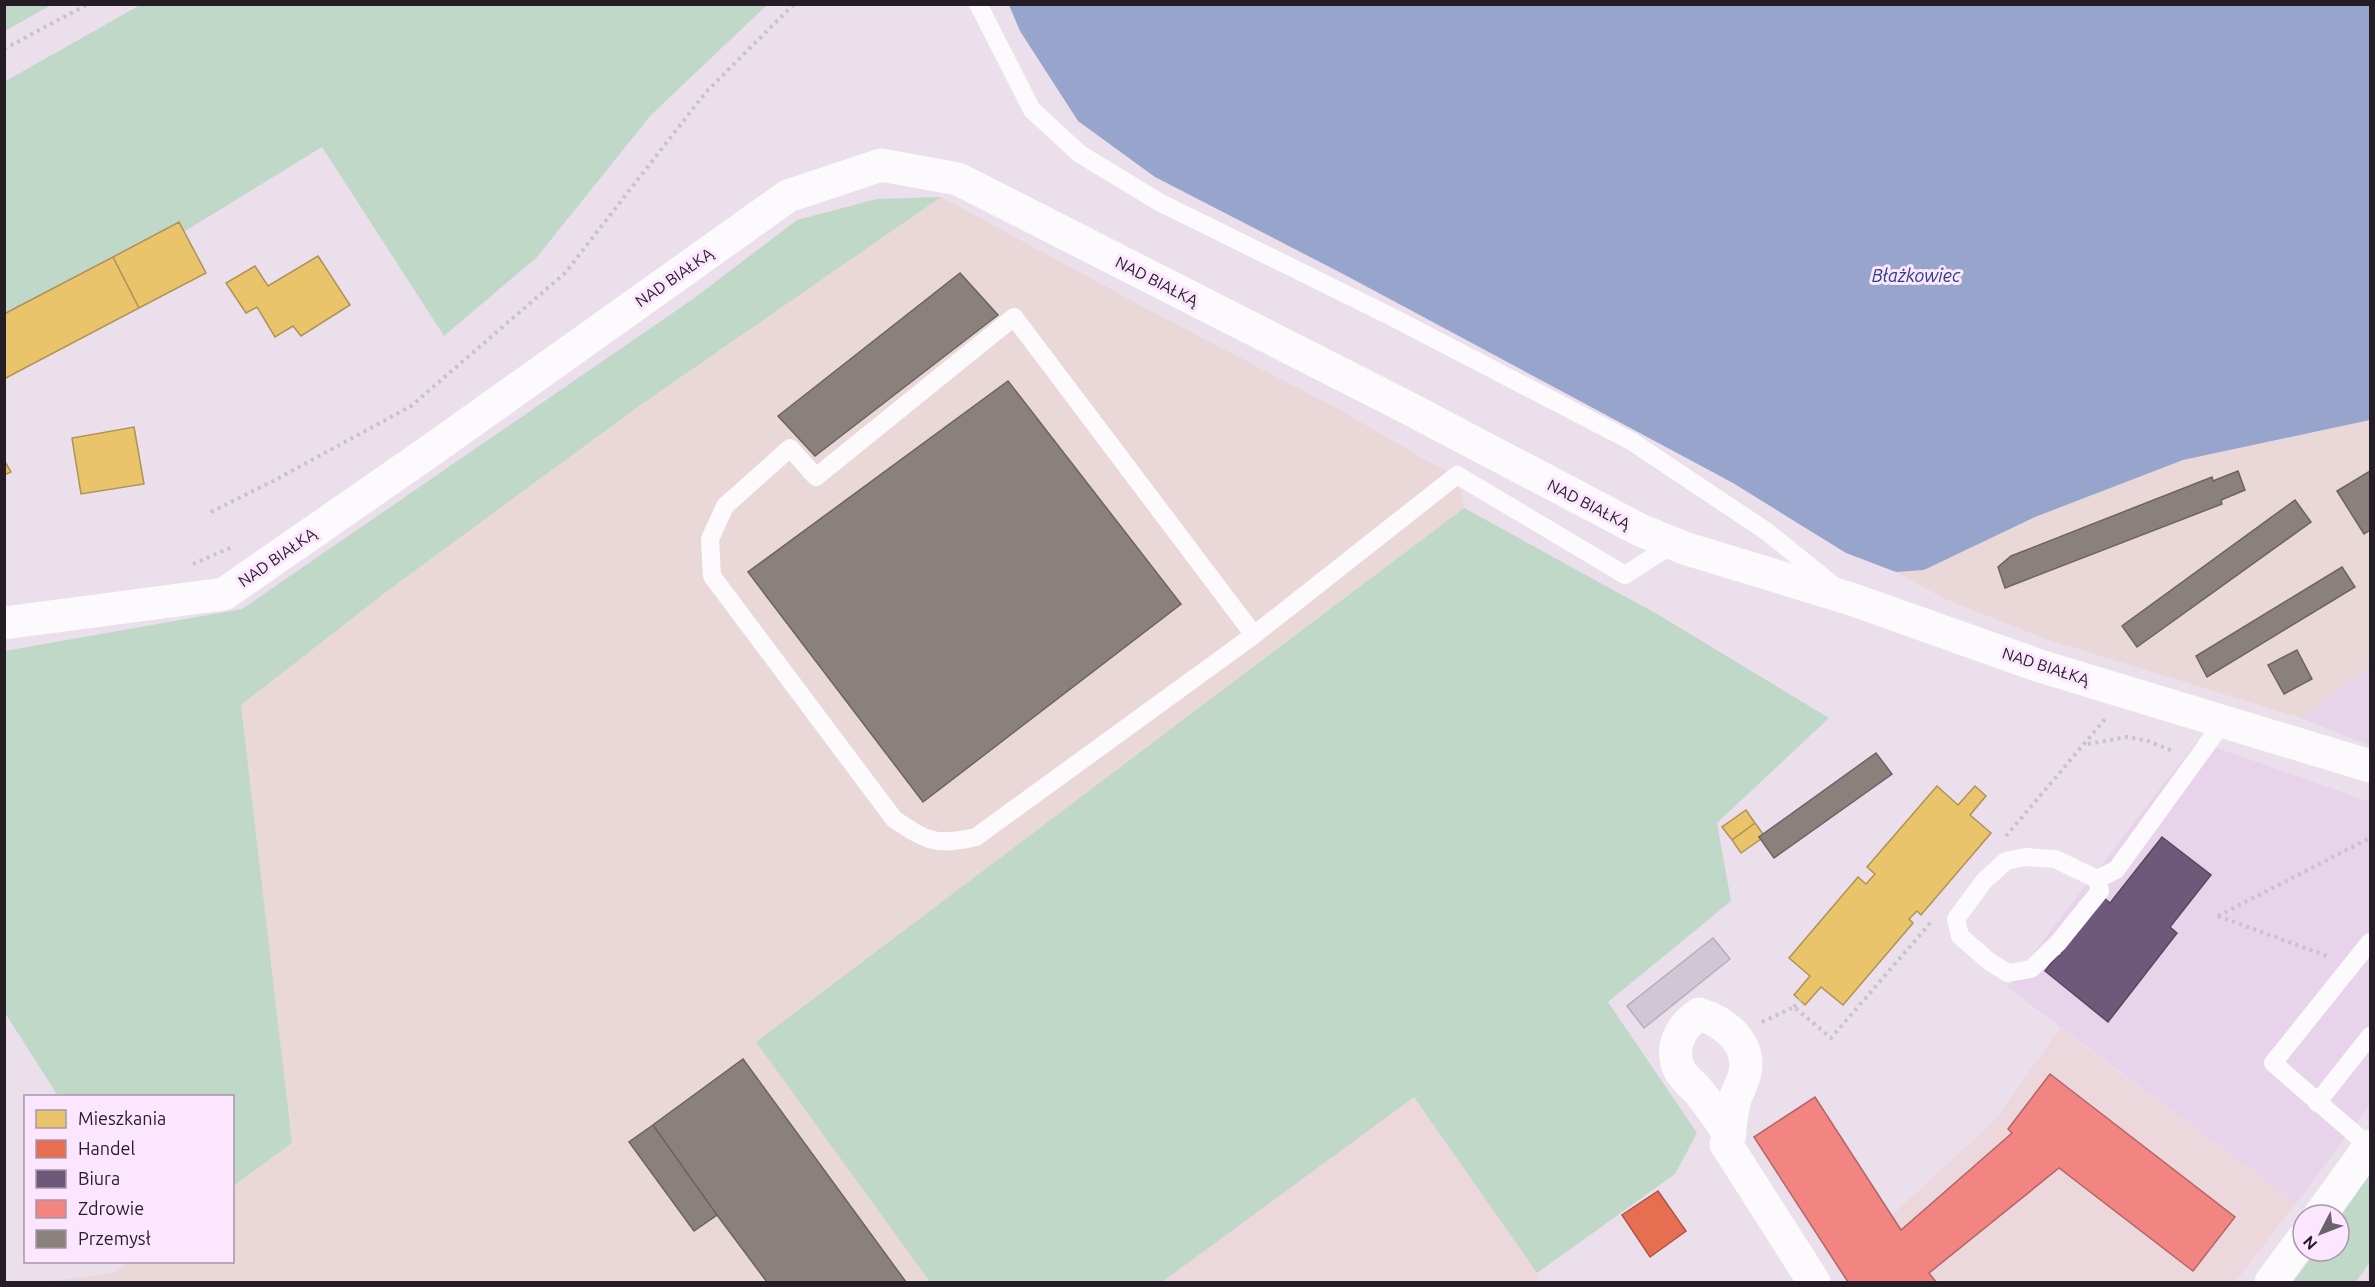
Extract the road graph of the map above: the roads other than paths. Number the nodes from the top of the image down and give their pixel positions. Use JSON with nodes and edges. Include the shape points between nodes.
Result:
{"nodes":[{"id":1,"x":978,"y":4,"type":"edge"},
{"id":2,"x":1674,"y":544,"type":"junction"},
{"id":3,"x":1851,"y":600,"type":"junction"},
{"id":4,"x":4,"y":623,"type":"edge"},
{"id":5,"x":1254,"y":634,"type":"junction"},
{"id":6,"x":2224,"y":722,"type":"junction"},
{"id":7,"x":2370,"y":766,"type":"edge"},
{"id":8,"x":2097,"y":879,"type":"junction"},
{"id":9,"x":2370,"y":942,"type":"edge"},
{"id":10,"x":2370,"y":1036,"type":"edge"},
{"id":11,"x":2317,"y":1103,"type":"junction"},
{"id":12,"x":1730,"y":1134,"type":"dead end"},
{"id":13,"x":2370,"y":1147,"type":"edge"},
{"id":14,"x":2329,"y":1203,"type":"edge"},
{"id":15,"x":2291,"y":1255,"type":"edge"},
{"id":16,"x":1814,"y":1282,"type":"edge"},
{"id":17,"x":2271,"y":1282,"type":"edge"}],
"edges":[{"from":1,"to":3,"type":"lane","via":[[1032,110],[1080,154],[1159,202],[1631,441],[1766,531]]},
{"from":2,"to":3,"type":"street","name":"NAD BIAŁKĄ"},
{"from":2,"to":4,"type":"street","name":"NAD BIAŁKĄ","via":[[958,179],[881,165],[788,196],[224,594]]},
{"from":2,"to":5,"type":"lane","via":[[1625,575],[1457,475]]},
{"from":3,"to":6,"type":"street","name":"NAD BIAŁKĄ","via":[[2040,666]]},
{"from":5,"to":5,"type":"lane","via":[[1014,317],[816,477],[790,448],[725,506],[710,539],[712,576],[894,819],[921,837],[948,843],[976,837]]},
{"from":6,"to":7,"type":"street","name":"NAD BIAŁKĄ"},
{"from":6,"to":8,"type":"lane","via":[[2116,870]]},
{"from":8,"to":8,"type":"lane","via":[[2055,859],[2025,857],[2006,861],[1984,881],[1956,919],[1960,936],[2008,973],[2031,969],[2100,891]]},
{"from":9,"to":11,"type":"lane","via":[[2273,1063]]},
{"from":10,"to":11,"type":"lane"},
{"from":11,"to":13,"type":"lane"},
{"from":12,"to":16,"type":"street","via":[[1726,1144]]},
{"from":13,"to":14,"type":"street"},
{"from":15,"to":17,"type":"street"}]}
